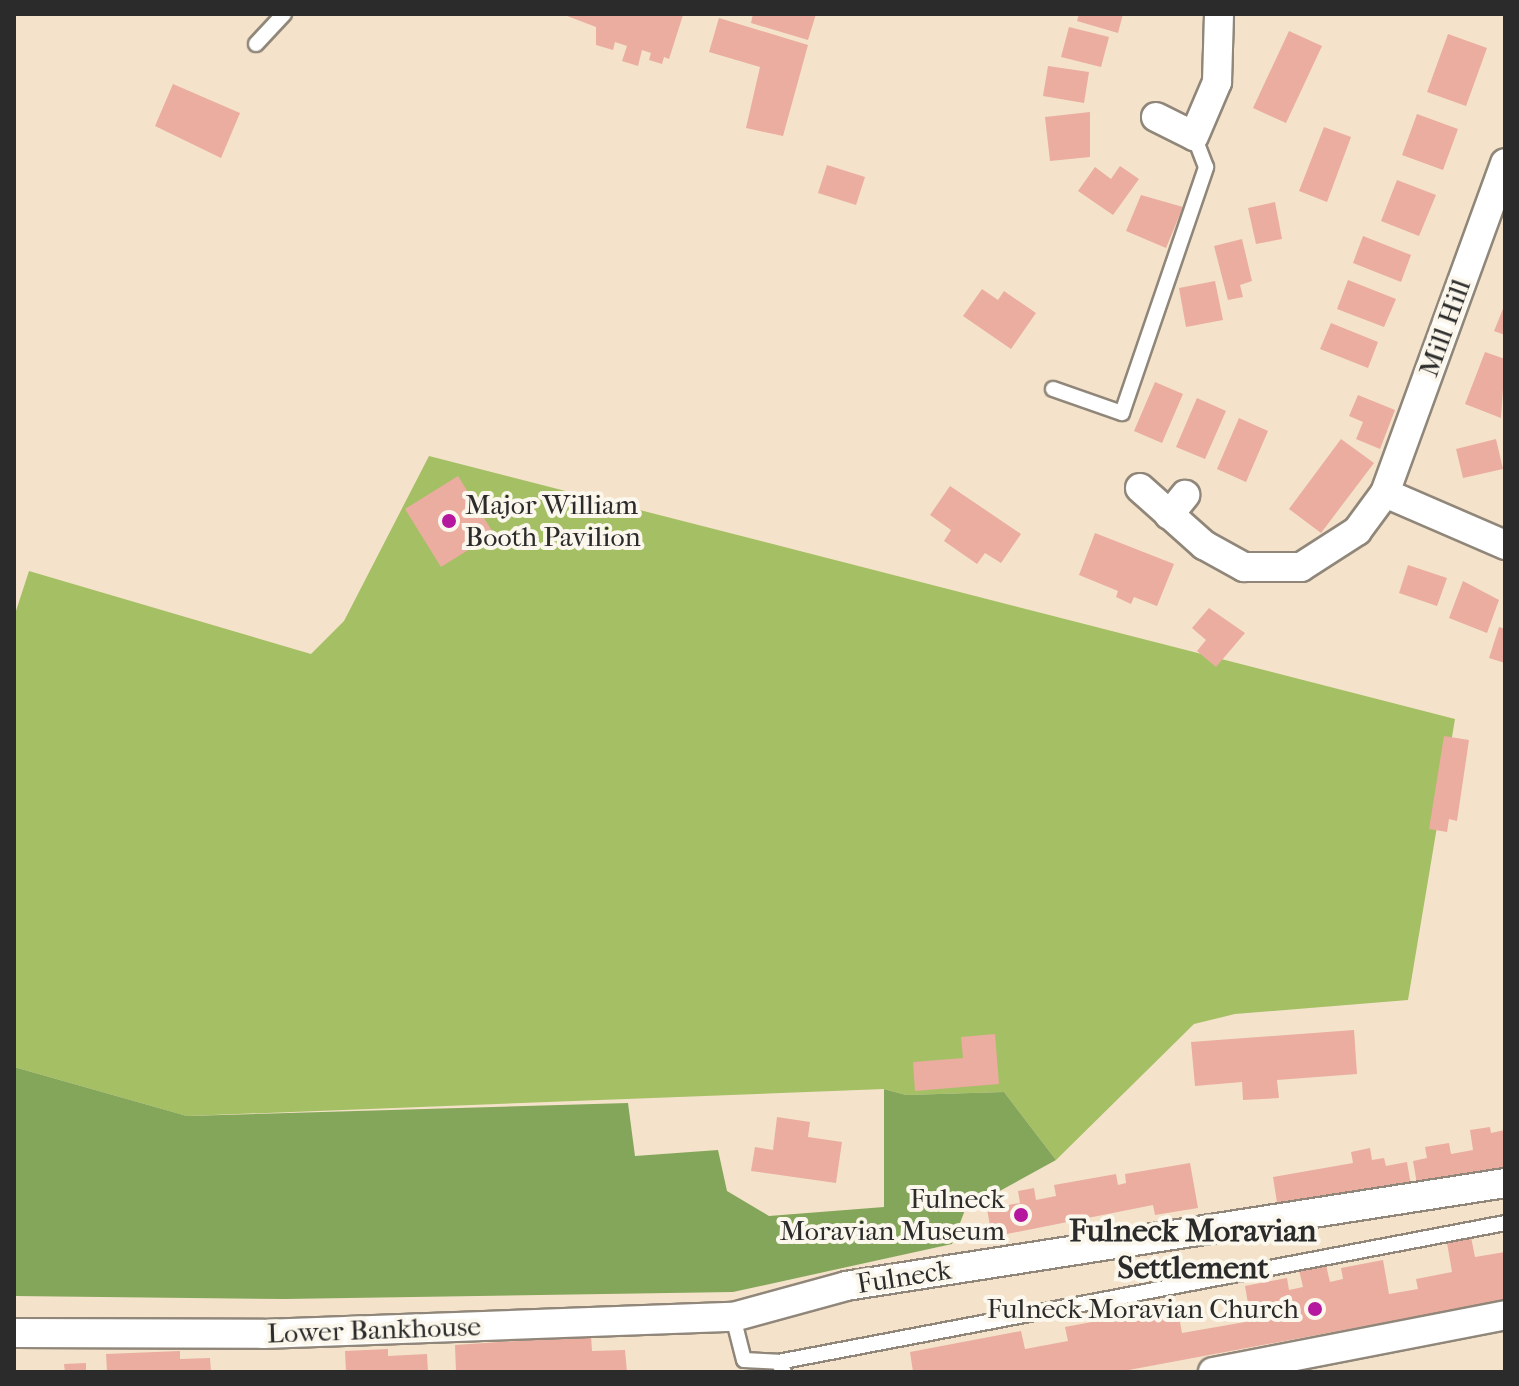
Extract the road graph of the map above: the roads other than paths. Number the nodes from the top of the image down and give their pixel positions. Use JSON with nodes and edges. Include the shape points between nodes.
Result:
{"nodes":[{"id":1,"x":284,"y":14,"type":"edge"},
{"id":2,"x":1219,"y":14,"type":"edge"},
{"id":3,"x":256,"y":44,"type":"dead end"},
{"id":4,"x":1156,"y":117,"type":"dead end"},
{"id":5,"x":1194,"y":136,"type":"junction"},
{"id":6,"x":1505,"y":163,"type":"edge"},
{"id":7,"x":1053,"y":389,"type":"dead end"},
{"id":8,"x":1140,"y":488,"type":"dead end"},
{"id":9,"x":1385,"y":493,"type":"junction"},
{"id":10,"x":1505,"y":545,"type":"edge"},
{"id":11,"x":1505,"y":1183,"type":"edge"},
{"id":12,"x":1505,"y":1223,"type":"edge"},
{"id":13,"x":1505,"y":1315,"type":"edge"},
{"id":14,"x":733,"y":1317,"type":"junction"},
{"id":15,"x":14,"y":1333,"type":"edge"},
{"id":16,"x":781,"y":1367,"type":"edge"},
{"id":17,"x":1213,"y":1372,"type":"edge"}],
"edges":[{"from":1,"to":3,"type":"lane"},
{"from":2,"to":5,"type":"street","via":[[1217,82]]},
{"from":4,"to":5,"type":"street"},
{"from":5,"to":7,"type":"lane","via":[[1206,167],[1122,413]]},
{"from":6,"to":9,"type":"street","name":"Mill Hill"},
{"from":8,"to":9,"type":"street","name":"Mill Hill","via":[[1177,505],[1204,545],[1244,567],[1301,567],[1357,531]]},
{"from":9,"to":10,"type":"street"},
{"from":11,"to":14,"type":"street","name":"Fulneck","via":[[846,1286]]},
{"from":12,"to":16,"type":"lane"},
{"from":13,"to":17,"type":"street"},
{"from":14,"to":15,"type":"street","name":"Lower Bankhouse","via":[[263,1334]]},
{"from":14,"to":16,"type":"lane","via":[[744,1360]]}]}
